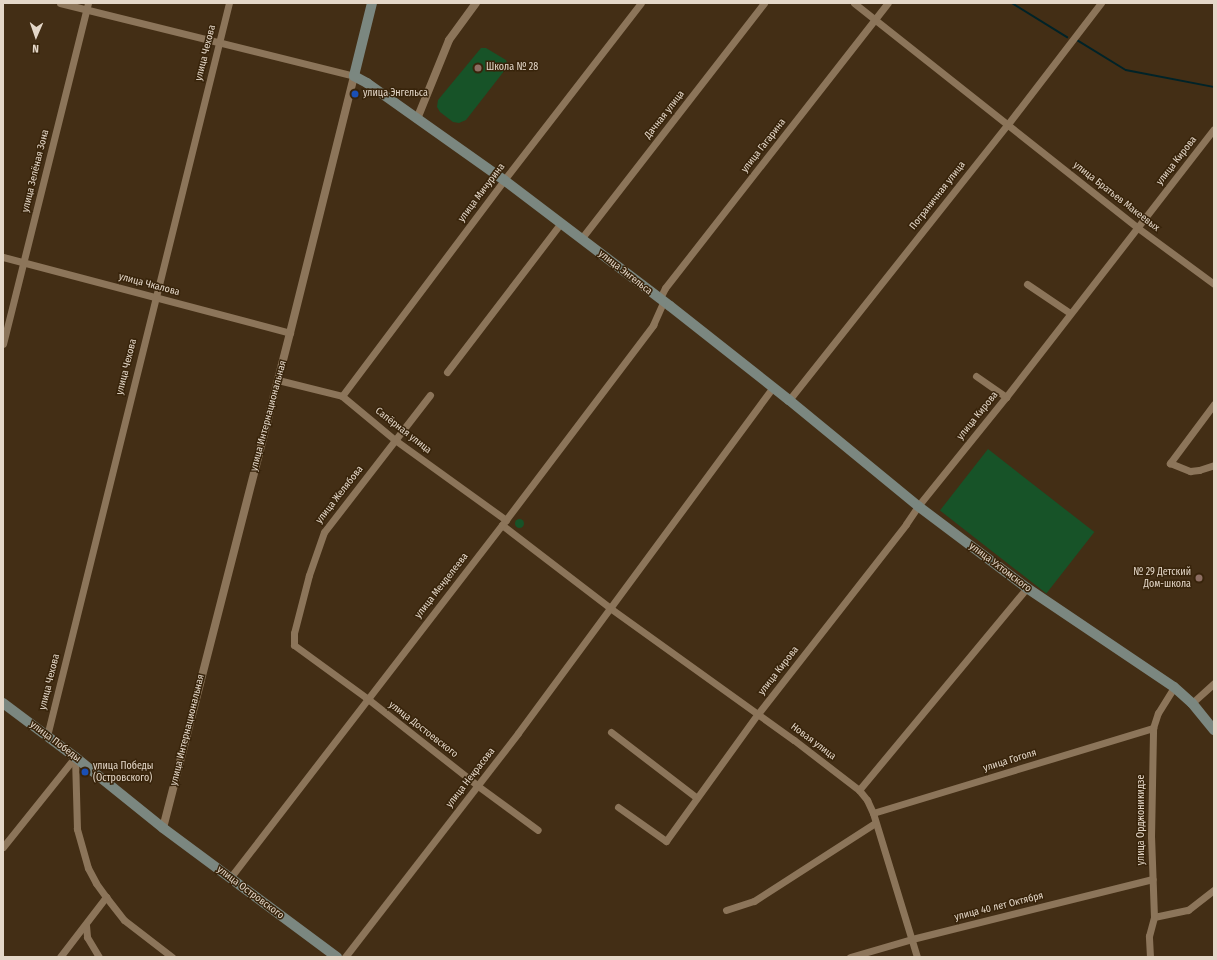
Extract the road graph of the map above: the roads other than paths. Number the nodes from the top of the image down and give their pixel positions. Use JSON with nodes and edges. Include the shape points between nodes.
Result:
{"nodes":[{"id":1,"x":60,"y":3,"type":"edge"},
{"id":2,"x":229,"y":3,"type":"edge"},
{"id":3,"x":372,"y":3,"type":"edge"},
{"id":4,"x":476,"y":3,"type":"edge"},
{"id":5,"x":641,"y":3,"type":"edge"},
{"id":6,"x":764,"y":3,"type":"edge"},
{"id":7,"x":854,"y":3,"type":"edge"},
{"id":8,"x":888,"y":3,"type":"edge"},
{"id":9,"x":1100,"y":4,"type":"edge"},
{"id":10,"x":87,"y":6,"type":"edge"},
{"id":11,"x":875,"y":20,"type":"junction"},
{"id":12,"x":219,"y":43,"type":"junction"},
{"id":13,"x":354,"y":76,"type":"junction"},
{"id":14,"x":417,"y":119,"type":"junction"},
{"id":15,"x":1008,"y":124,"type":"junction"},
{"id":16,"x":1214,"y":129,"type":"edge"},
{"id":17,"x":504,"y":180,"type":"junction"},
{"id":18,"x":560,"y":224,"type":"junction"},
{"id":19,"x":1138,"y":228,"type":"junction"},
{"id":20,"x":581,"y":239,"type":"junction"},
{"id":21,"x":3,"y":257,"type":"edge"},
{"id":22,"x":24,"y":261,"type":"junction"},
{"id":23,"x":1027,"y":284,"type":"dead end"},
{"id":24,"x":1214,"y":284,"type":"edge"},
{"id":25,"x":155,"y":297,"type":"junction"},
{"id":26,"x":663,"y":302,"type":"junction"},
{"id":27,"x":1070,"y":313,"type":"junction"},
{"id":28,"x":290,"y":333,"type":"junction"},
{"id":29,"x":3,"y":344,"type":"edge"},
{"id":30,"x":447,"y":372,"type":"dead end"},
{"id":31,"x":976,"y":376,"type":"dead end"},
{"id":32,"x":278,"y":380,"type":"junction"},
{"id":33,"x":773,"y":387,"type":"junction"},
{"id":34,"x":430,"y":395,"type":"dead end"},
{"id":35,"x":342,"y":396,"type":"junction"},
{"id":36,"x":1006,"y":397,"type":"junction"},
{"id":37,"x":789,"y":400,"type":"junction"},
{"id":38,"x":1214,"y":404,"type":"edge"},
{"id":39,"x":395,"y":440,"type":"junction"},
{"id":40,"x":1214,"y":465,"type":"edge"},
{"id":41,"x":918,"y":506,"type":"junction"},
{"id":42,"x":504,"y":522,"type":"junction"},
{"id":43,"x":1027,"y":588,"type":"junction"},
{"id":44,"x":610,"y":608,"type":"junction"},
{"id":45,"x":294,"y":645,"type":"joint"},
{"id":46,"x":1214,"y":683,"type":"edge"},
{"id":47,"x":1174,"y":687,"type":"junction"},
{"id":48,"x":368,"y":699,"type":"junction"},
{"id":49,"x":3,"y":703,"type":"edge"},
{"id":50,"x":1192,"y":703,"type":"junction"},
{"id":51,"x":757,"y":715,"type":"junction"},
{"id":52,"x":1153,"y":728,"type":"junction"},
{"id":53,"x":1214,"y":730,"type":"edge"},
{"id":54,"x":611,"y":732,"type":"dead end"},
{"id":55,"x":47,"y":736,"type":"junction"},
{"id":56,"x":75,"y":757,"type":"junction"},
{"id":57,"x":478,"y":786,"type":"junction"},
{"id":58,"x":859,"y":790,"type":"junction"},
{"id":59,"x":697,"y":798,"type":"junction"},
{"id":60,"x":618,"y":807,"type":"dead end"},
{"id":61,"x":873,"y":813,"type":"junction"},
{"id":62,"x":875,"y":823,"type":"junction"},
{"id":63,"x":163,"y":828,"type":"junction"},
{"id":64,"x":538,"y":830,"type":"dead end"},
{"id":65,"x":3,"y":847,"type":"edge"},
{"id":66,"x":230,"y":878,"type":"junction"},
{"id":67,"x":1153,"y":879,"type":"junction"},
{"id":68,"x":1214,"y":890,"type":"edge"},
{"id":69,"x":106,"y":898,"type":"junction"},
{"id":70,"x":726,"y":910,"type":"dead end"},
{"id":71,"x":1154,"y":917,"type":"junction"},
{"id":72,"x":86,"y":925,"type":"junction"},
{"id":73,"x":912,"y":939,"type":"junction"},
{"id":74,"x":60,"y":957,"type":"edge"},
{"id":75,"x":99,"y":957,"type":"edge"},
{"id":76,"x":172,"y":957,"type":"edge"},
{"id":77,"x":337,"y":957,"type":"edge"},
{"id":78,"x":345,"y":957,"type":"edge"},
{"id":79,"x":850,"y":957,"type":"edge"},
{"id":80,"x":917,"y":957,"type":"edge"},
{"id":81,"x":1150,"y":957,"type":"edge"}],
"edges":[{"from":1,"to":10,"type":"street","name":"улица Энгельса"},
{"from":2,"to":12,"type":"street","name":"улица Чехова"},
{"from":3,"to":13,"type":"main road","name":"улица Интернациональная"},
{"from":4,"to":14,"type":"street","via":[[449,40]]},
{"from":5,"to":17,"type":"street","name":"улица Мичурина"},
{"from":6,"to":20,"type":"street","name":"Дачная улица"},
{"from":7,"to":11,"type":"street","name":"улица Братьев Макеевых"},
{"from":8,"to":11,"type":"street","name":"улица Гагарина"},
{"from":9,"to":15,"type":"street","name":"Пограничная улица"},
{"from":10,"to":12,"type":"street","name":"улица Энгельса"},
{"from":10,"to":22,"type":"street","name":"улица Зелёная Зона"},
{"from":11,"to":15,"type":"street","name":"улица Братьев Макеевых"},
{"from":11,"to":26,"type":"street","name":"улица Гагарина","via":[[665,288],[660,298]]},
{"from":12,"to":13,"type":"street","name":"улица Энгельса"},
{"from":12,"to":25,"type":"street","name":"улица Чехова"},
{"from":13,"to":14,"type":"main road","name":"улица Энгельса","via":[[365,81]]},
{"from":13,"to":28,"type":"street","name":"улица Интернациональная"},
{"from":14,"to":17,"type":"main road","name":"улица Энгельса"},
{"from":15,"to":19,"type":"street","name":"улица Братьев Макеевых"},
{"from":15,"to":37,"type":"street","name":"Пограничная улица"},
{"from":16,"to":19,"type":"street","name":"улица Кирова"},
{"from":17,"to":18,"type":"main road","name":"улица Энгельса"},
{"from":17,"to":35,"type":"street","name":"улица Мичурина"},
{"from":18,"to":20,"type":"main road","name":"улица Энгельса"},
{"from":18,"to":30,"type":"street"},
{"from":19,"to":24,"type":"street","name":"улица Братьев Макеевых"},
{"from":19,"to":27,"type":"street","name":"улица Кирова"},
{"from":20,"to":26,"type":"main road","name":"улица Энгельса"},
{"from":21,"to":22,"type":"street","name":"улица Чкалова"},
{"from":22,"to":25,"type":"street","name":"улица Чкалова"},
{"from":22,"to":29,"type":"street","name":"улица Зелёная Зона"},
{"from":23,"to":27,"type":"street"},
{"from":25,"to":28,"type":"street","name":"улица Чкалова"},
{"from":25,"to":55,"type":"street","name":"улица Чехова"},
{"from":26,"to":33,"type":"main road","name":"улица Энгельса"},
{"from":26,"to":42,"type":"street","name":"улица Менделеева","via":[[653,325]]},
{"from":27,"to":36,"type":"street","name":"улица Кирова"},
{"from":28,"to":32,"type":"street","name":"улица Интернациональная"},
{"from":31,"to":36,"type":"street"},
{"from":32,"to":35,"type":"street","name":"Сапёрная улица"},
{"from":32,"to":63,"type":"street","name":"улица Интернациональная"},
{"from":33,"to":37,"type":"main road","name":"улица Энгельса"},
{"from":33,"to":44,"type":"street","name":"улица Некрасова"},
{"from":34,"to":39,"type":"street","name":"улица Желябова"},
{"from":35,"to":39,"type":"street","name":"Сапёрная улица"},
{"from":36,"to":41,"type":"street","name":"улица Кирова"},
{"from":37,"to":41,"type":"main road","name":"улица Ухтомского"},
{"from":38,"to":40,"type":"street","via":[[1170,463],[1195,471]]},
{"from":39,"to":42,"type":"street","name":"Сапёрная улица"},
{"from":39,"to":45,"type":"street","name":"улица Желябова","via":[[324,532],[309,575],[294,633]]},
{"from":41,"to":43,"type":"main road","name":"улица Ухтомского"},
{"from":41,"to":51,"type":"street","name":"улица Кирова"},
{"from":42,"to":44,"type":"street","name":"Сапёрная улица"},
{"from":42,"to":48,"type":"street","name":"улица Менделеева"},
{"from":43,"to":47,"type":"main road","name":"улица Ухтомского"},
{"from":43,"to":58,"type":"street"},
{"from":44,"to":51,"type":"street","name":"Новая улица"},
{"from":44,"to":57,"type":"street","name":"улица Некрасова"},
{"from":45,"to":48,"type":"street","name":"улица Достоевского"},
{"from":46,"to":50,"type":"street"},
{"from":47,"to":50,"type":"main road","name":"улица Ухтомского"},
{"from":47,"to":52,"type":"street","name":"улица Орджоникидзе"},
{"from":48,"to":57,"type":"street","name":"улица Достоевского"},
{"from":48,"to":66,"type":"street","name":"улица Менделеева"},
{"from":49,"to":55,"type":"main road","name":"улица Победы"},
{"from":50,"to":53,"type":"main road","name":"улица Ухтомского"},
{"from":51,"to":58,"type":"street","name":"Новая улица"},
{"from":51,"to":59,"type":"street","name":"улица Кирова"},
{"from":52,"to":61,"type":"street","name":"улица Гоголя"},
{"from":52,"to":67,"type":"street","name":"улица Орджоникидзе"},
{"from":54,"to":59,"type":"street"},
{"from":55,"to":56,"type":"main road","name":"улица Победы"},
{"from":56,"to":63,"type":"main road","name":"улица Победы"},
{"from":56,"to":65,"type":"street"},
{"from":56,"to":69,"type":"street","via":[[77,829],[88,868]]},
{"from":57,"to":64,"type":"street","name":"улица Достоевского"},
{"from":57,"to":78,"type":"street","name":"улица Некрасова"},
{"from":58,"to":61,"type":"street","name":"Новая улица"},
{"from":59,"to":60,"type":"street","name":"улица Кирова","via":[[666,841]]},
{"from":61,"to":62,"type":"street","name":"Новая улица"},
{"from":62,"to":70,"type":"street","via":[[754,901]]},
{"from":62,"to":73,"type":"street","name":"Новая улица"},
{"from":63,"to":66,"type":"main road","name":"улица Островского"},
{"from":66,"to":77,"type":"main road","name":"улица Островского"},
{"from":67,"to":71,"type":"street","name":"улица Орджоникидзе"},
{"from":67,"to":73,"type":"street","name":"улица 40 лет Октября"},
{"from":68,"to":71,"type":"street","via":[[1188,910]]},
{"from":69,"to":72,"type":"street"},
{"from":69,"to":76,"type":"street","via":[[124,920]]},
{"from":71,"to":81,"type":"street","name":"улица Орджоникидзе","via":[[1149,936]]},
{"from":72,"to":74,"type":"street"},
{"from":72,"to":75,"type":"street","via":[[87,937]]},
{"from":73,"to":79,"type":"street","name":"улица 40 лет Октября"},
{"from":73,"to":80,"type":"street","name":"Новая улица"}]}
